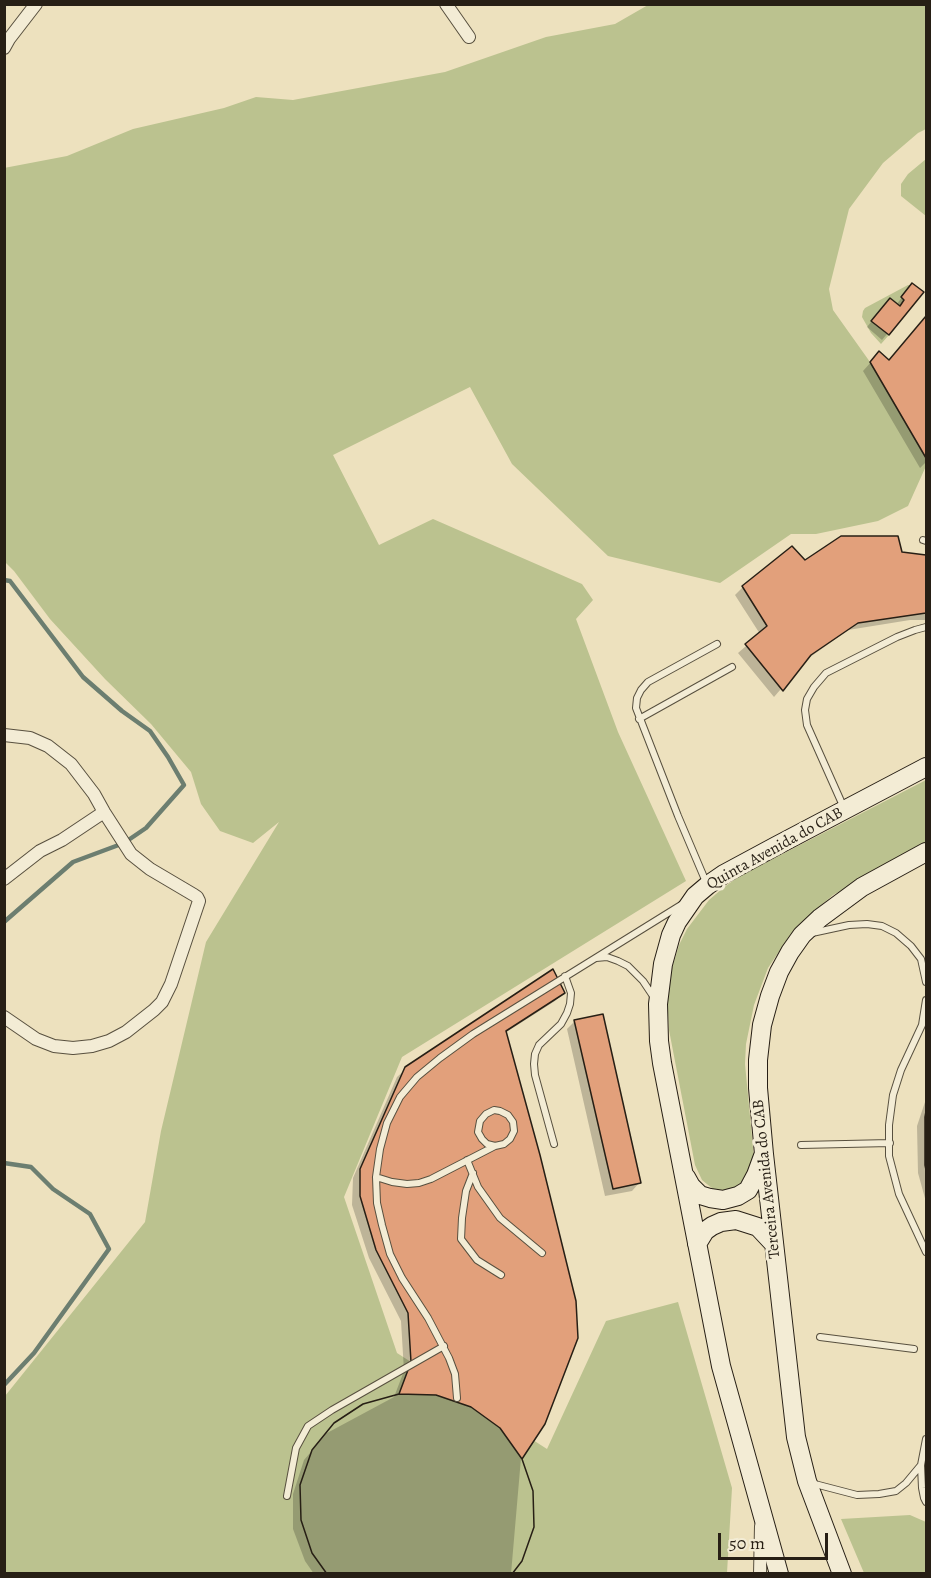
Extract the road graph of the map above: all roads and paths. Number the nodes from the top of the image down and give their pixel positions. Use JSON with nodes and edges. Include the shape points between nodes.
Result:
{"nodes":[{"id":1,"x":36,"y":4,"type":"edge"},
{"id":2,"x":446,"y":4,"type":"edge"},
{"id":3,"x":469,"y":37,"type":"dead end"},
{"id":4,"x":6,"y":40,"type":"edge"},
{"id":5,"x":927,"y":627,"type":"edge"},
{"id":6,"x":717,"y":644,"type":"dead end"},
{"id":7,"x":732,"y":667,"type":"dead end"},
{"id":8,"x":639,"y":719,"type":"junction"},
{"id":9,"x":4,"y":735,"type":"edge"},
{"id":10,"x":926,"y":768,"type":"edge"},
{"id":11,"x":845,"y":810,"type":"junction"},
{"id":12,"x":104,"y":812,"type":"junction"},
{"id":13,"x":927,"y":852,"type":"edge"},
{"id":14,"x":4,"y":879,"type":"edge"},
{"id":15,"x":701,"y":891,"type":"junction"},
{"id":16,"x":802,"y":935,"type":"junction"},
{"id":17,"x":595,"y":958,"type":"junction"},
{"id":18,"x":565,"y":976,"type":"junction"},
{"id":19,"x":927,"y":981,"type":"edge"},
{"id":20,"x":927,"y":1000,"type":"edge"},
{"id":21,"x":658,"y":1004,"type":"junction"},
{"id":22,"x":4,"y":1017,"type":"edge"},
{"id":23,"x":924,"y":1022,"type":"edge"},
{"id":24,"x":890,"y":1143,"type":"junction"},
{"id":25,"x":554,"y":1144,"type":"dead end"},
{"id":26,"x":801,"y":1145,"type":"dead end"},
{"id":27,"x":495,"y":1146,"type":"junction"},
{"id":28,"x":764,"y":1154,"type":"junction"},
{"id":29,"x":467,"y":1160,"type":"junction"},
{"id":30,"x":683,"y":1170,"type":"junction"},
{"id":31,"x":473,"y":1173,"type":"junction"},
{"id":32,"x":376,"y":1177,"type":"junction"},
{"id":33,"x":773,"y":1243,"type":"junction"},
{"id":34,"x":697,"y":1244,"type":"junction"},
{"id":35,"x":927,"y":1252,"type":"edge"},
{"id":36,"x":542,"y":1253,"type":"dead end"},
{"id":37,"x":501,"y":1275,"type":"dead end"},
{"id":38,"x":820,"y":1336,"type":"dead end"},
{"id":39,"x":444,"y":1346,"type":"junction"},
{"id":40,"x":914,"y":1349,"type":"dead end"},
{"id":41,"x":457,"y":1398,"type":"dead end"},
{"id":42,"x":927,"y":1439,"type":"edge"},
{"id":43,"x":921,"y":1465,"type":"junction"},
{"id":44,"x":807,"y":1481,"type":"junction"},
{"id":45,"x":287,"y":1496,"type":"dead end"},
{"id":46,"x":927,"y":1502,"type":"edge"},
{"id":47,"x":761,"y":1510,"type":"junction"},
{"id":48,"x":760,"y":1574,"type":"edge"},
{"id":49,"x":779,"y":1574,"type":"edge"},
{"id":50,"x":842,"y":1574,"type":"edge"}],
"edges":[{"from":1,"to":4,"type":"street"},
{"from":2,"to":3,"type":"street"},
{"from":5,"to":11,"type":"lane","via":[[897,637],[826,674],[807,699],[807,725]]},
{"from":6,"to":8,"type":"lane","via":[[648,682],[637,698]]},
{"from":7,"to":8,"type":"lane"},
{"from":8,"to":15,"type":"lane","via":[[691,848]]},
{"from":9,"to":12,"type":"street","via":[[30,738],[48,746],[71,764]]},
{"from":10,"to":11,"type":"main road","name":"Quinta Avenida do CAB"},
{"from":11,"to":15,"type":"main road","name":"Quinta Avenida do CAB","via":[[724,874]]},
{"from":12,"to":14,"type":"street","via":[[40,851]]},
{"from":12,"to":22,"type":"street","via":[[131,854],[199,901],[171,984],[162,1002],[126,1032],[92,1046],[54,1046],[36,1040]]},
{"from":13,"to":16,"type":"main road","name":"Terceira Avenida do CAB","via":[[862,887]]},
{"from":15,"to":17,"type":"lane"},
{"from":15,"to":21,"type":"main road","name":"Quinta Avenida do CAB","via":[[681,915],[671,935]]},
{"from":16,"to":19,"type":"lane","via":[[849,925],[882,926],[911,946],[921,959]]},
{"from":16,"to":28,"type":"main road","name":"Terceira Avenida do CAB","via":[[779,972],[762,1025],[758,1088]]},
{"from":17,"to":18,"type":"lane"},
{"from":17,"to":21,"type":"lane","via":[[606,957],[628,966]]},
{"from":18,"to":25,"type":"lane","via":[[571,993],[567,1013],[539,1046],[534,1064]]},
{"from":18,"to":32,"type":"lane","via":[[473,1034],[417,1077],[400,1097],[387,1123]]},
{"from":20,"to":23,"type":"lane"},
{"from":21,"to":30,"type":"main road","via":[[659,1041]]},
{"from":23,"to":24,"type":"lane","via":[[893,1095]]},
{"from":24,"to":26,"type":"lane"},
{"from":24,"to":35,"type":"lane","via":[[889,1156],[899,1194]]},
{"from":27,"to":27,"type":"lane","via":[[504,1144],[514,1131],[508,1115],[494,1110],[480,1121],[478,1132],[487,1144]]},
{"from":27,"to":29,"type":"lane"},
{"from":28,"to":30,"type":"main road","via":[[748,1190],[723,1200],[700,1195]]},
{"from":28,"to":33,"type":"main road","name":"Terceira Avenida do CAB"},
{"from":29,"to":31,"type":"lane"},
{"from":29,"to":32,"type":"lane","via":[[419,1183]]},
{"from":30,"to":34,"type":"main road"},
{"from":31,"to":36,"type":"lane","via":[[500,1218]]},
{"from":31,"to":37,"type":"lane","via":[[466,1191],[461,1239],[477,1260]]},
{"from":32,"to":39,"type":"lane","via":[[377,1203],[390,1254]]},
{"from":33,"to":34,"type":"main road","via":[[758,1227],[736,1220],[712,1226]]},
{"from":33,"to":44,"type":"main road","name":"Terceira Avenida do CAB","via":[[796,1437]]},
{"from":34,"to":47,"type":"main road","via":[[721,1366]]},
{"from":38,"to":40,"type":"lane"},
{"from":39,"to":41,"type":"lane","via":[[455,1374]]},
{"from":39,"to":45,"type":"lane","via":[[308,1426],[296,1448]]},
{"from":42,"to":43,"type":"lane"},
{"from":43,"to":44,"type":"lane","via":[[896,1491],[879,1494],[857,1495]]},
{"from":43,"to":46,"type":"lane"},
{"from":44,"to":50,"type":"main road","name":"Terceira Avenida do CAB"},
{"from":47,"to":48,"type":"street"},
{"from":47,"to":49,"type":"main road"}]}
